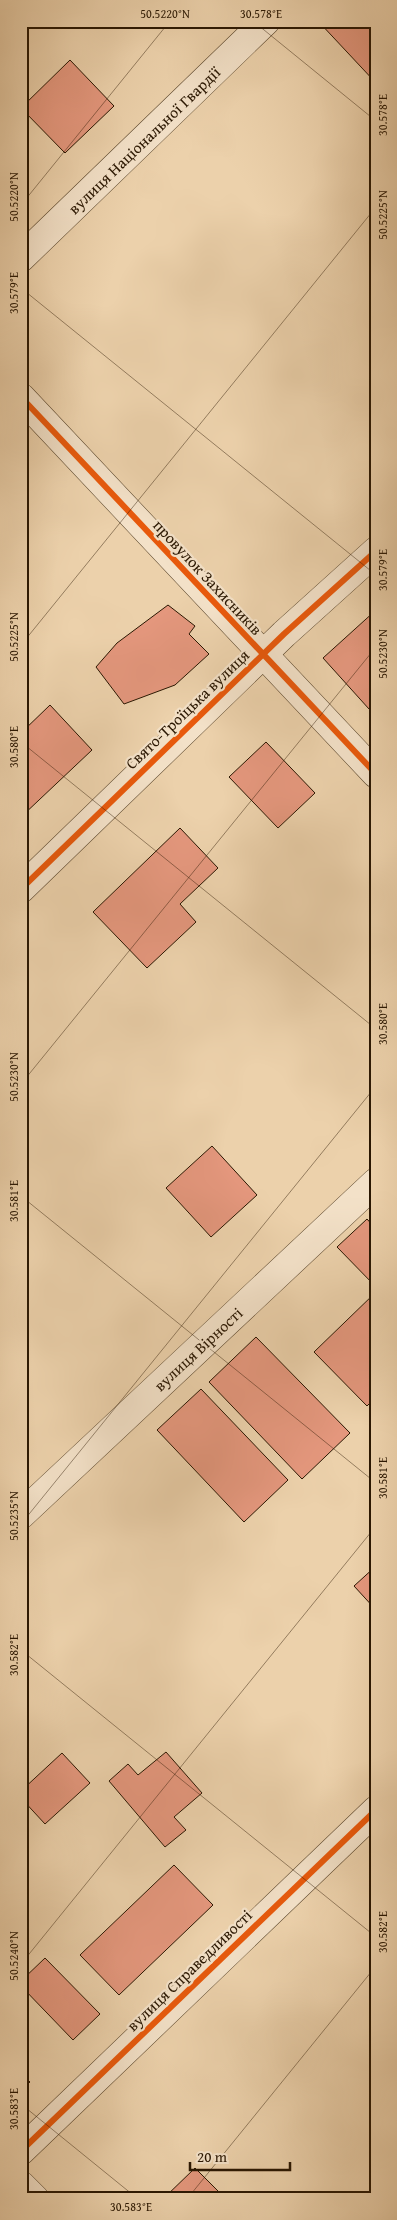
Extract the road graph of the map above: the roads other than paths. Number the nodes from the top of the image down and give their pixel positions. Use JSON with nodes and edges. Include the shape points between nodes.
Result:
{"nodes":[{"id":1,"x":266,"y":21,"type":"edge"},
{"id":2,"x":21,"y":258,"type":"edge"},
{"id":3,"x":21,"y":397,"type":"edge"},
{"id":4,"x":376,"y":551,"type":"edge"},
{"id":5,"x":262,"y":655,"type":"junction"},
{"id":6,"x":376,"y":774,"type":"edge"},
{"id":7,"x":21,"y":889,"type":"edge"},
{"id":8,"x":376,"y":1182,"type":"edge"},
{"id":9,"x":21,"y":1515,"type":"edge"},
{"id":10,"x":376,"y":1810,"type":"edge"},
{"id":11,"x":21,"y":2151,"type":"edge"},
{"id":12,"x":21,"y":2185,"type":"edge"},
{"id":13,"x":34,"y":2199,"type":"edge"}],
"edges":[{"from":1,"to":2,"type":"street","name":"вулиця Національної Гвардії"},
{"from":3,"to":5,"type":"street","name":"провулок Захисників"},
{"from":4,"to":5,"type":"street","name":"Свято-Троїцька вулиця"},
{"from":5,"to":6,"type":"street","name":"провулок Захисників"},
{"from":5,"to":7,"type":"street","name":"Свято-Троїцька вулиця"},
{"from":8,"to":9,"type":"street","name":"вулиця Вірності"},
{"from":10,"to":11,"type":"street","name":"вулиця Справедливості"},
{"from":12,"to":13,"type":"street"}]}
